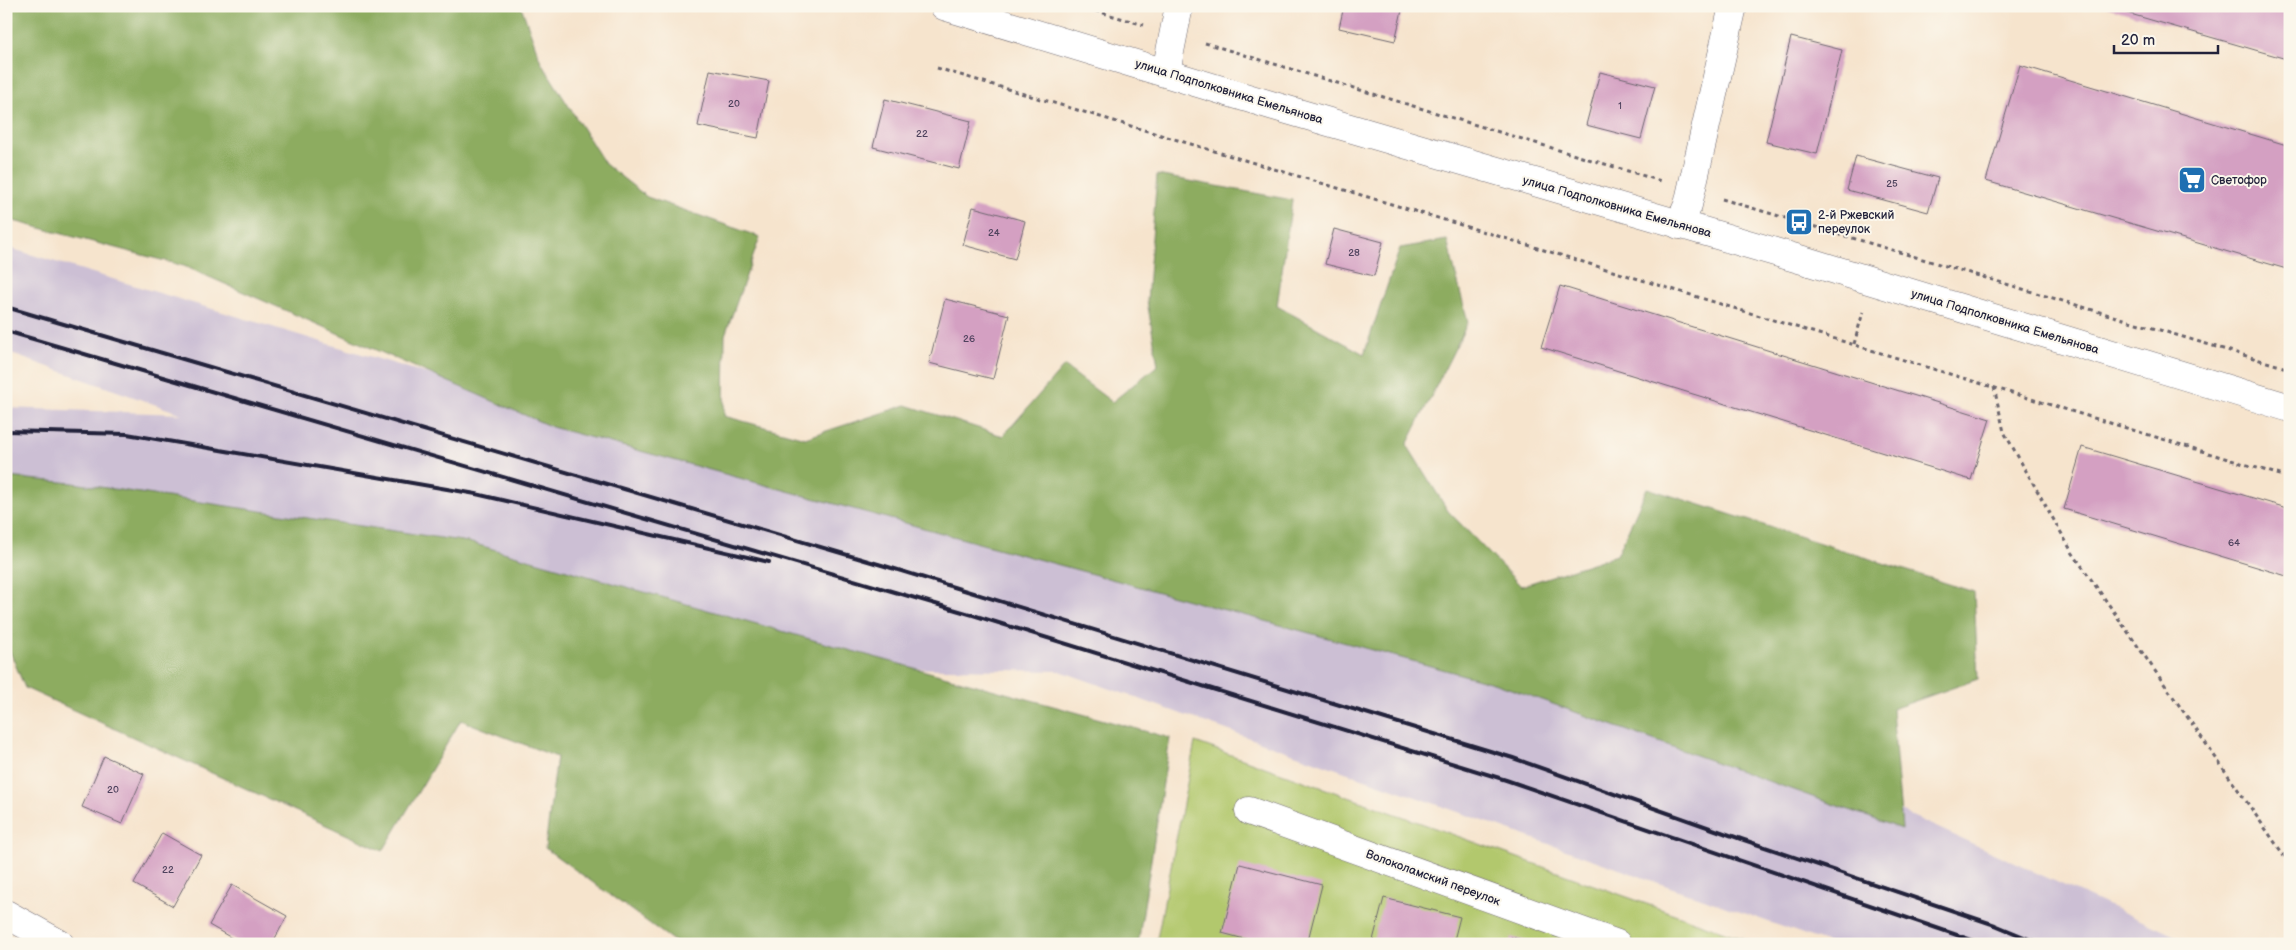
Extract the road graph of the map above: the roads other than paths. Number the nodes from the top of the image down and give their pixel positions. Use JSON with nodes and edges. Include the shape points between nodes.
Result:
{"nodes":[{"id":1,"x":944,"y":6,"type":"edge"},
{"id":2,"x":1179,"y":6,"type":"edge"},
{"id":3,"x":1733,"y":6,"type":"edge"},
{"id":4,"x":1166,"y":72,"type":"junction"},
{"id":5,"x":1678,"y":225,"type":"junction"},
{"id":6,"x":2290,"y":408,"type":"edge"},
{"id":7,"x":1249,"y":811,"type":"dead end"},
{"id":8,"x":6,"y":914,"type":"edge"},
{"id":9,"x":60,"y":944,"type":"edge"},
{"id":10,"x":1617,"y":944,"type":"edge"}],
"edges":[{"from":1,"to":4,"type":"main road","name":"улица Подполковника Емельянова"},
{"from":2,"to":4,"type":"main road"},
{"from":3,"to":5,"type":"main road","via":[[1688,205]]},
{"from":4,"to":5,"type":"main road","name":"улица Подполковника Емельянова"},
{"from":5,"to":6,"type":"main road","name":"улица Подполковника Емельянова"},
{"from":7,"to":10,"type":"main road","name":"Волоколамский переулок"},
{"from":8,"to":9,"type":"main road"}]}
